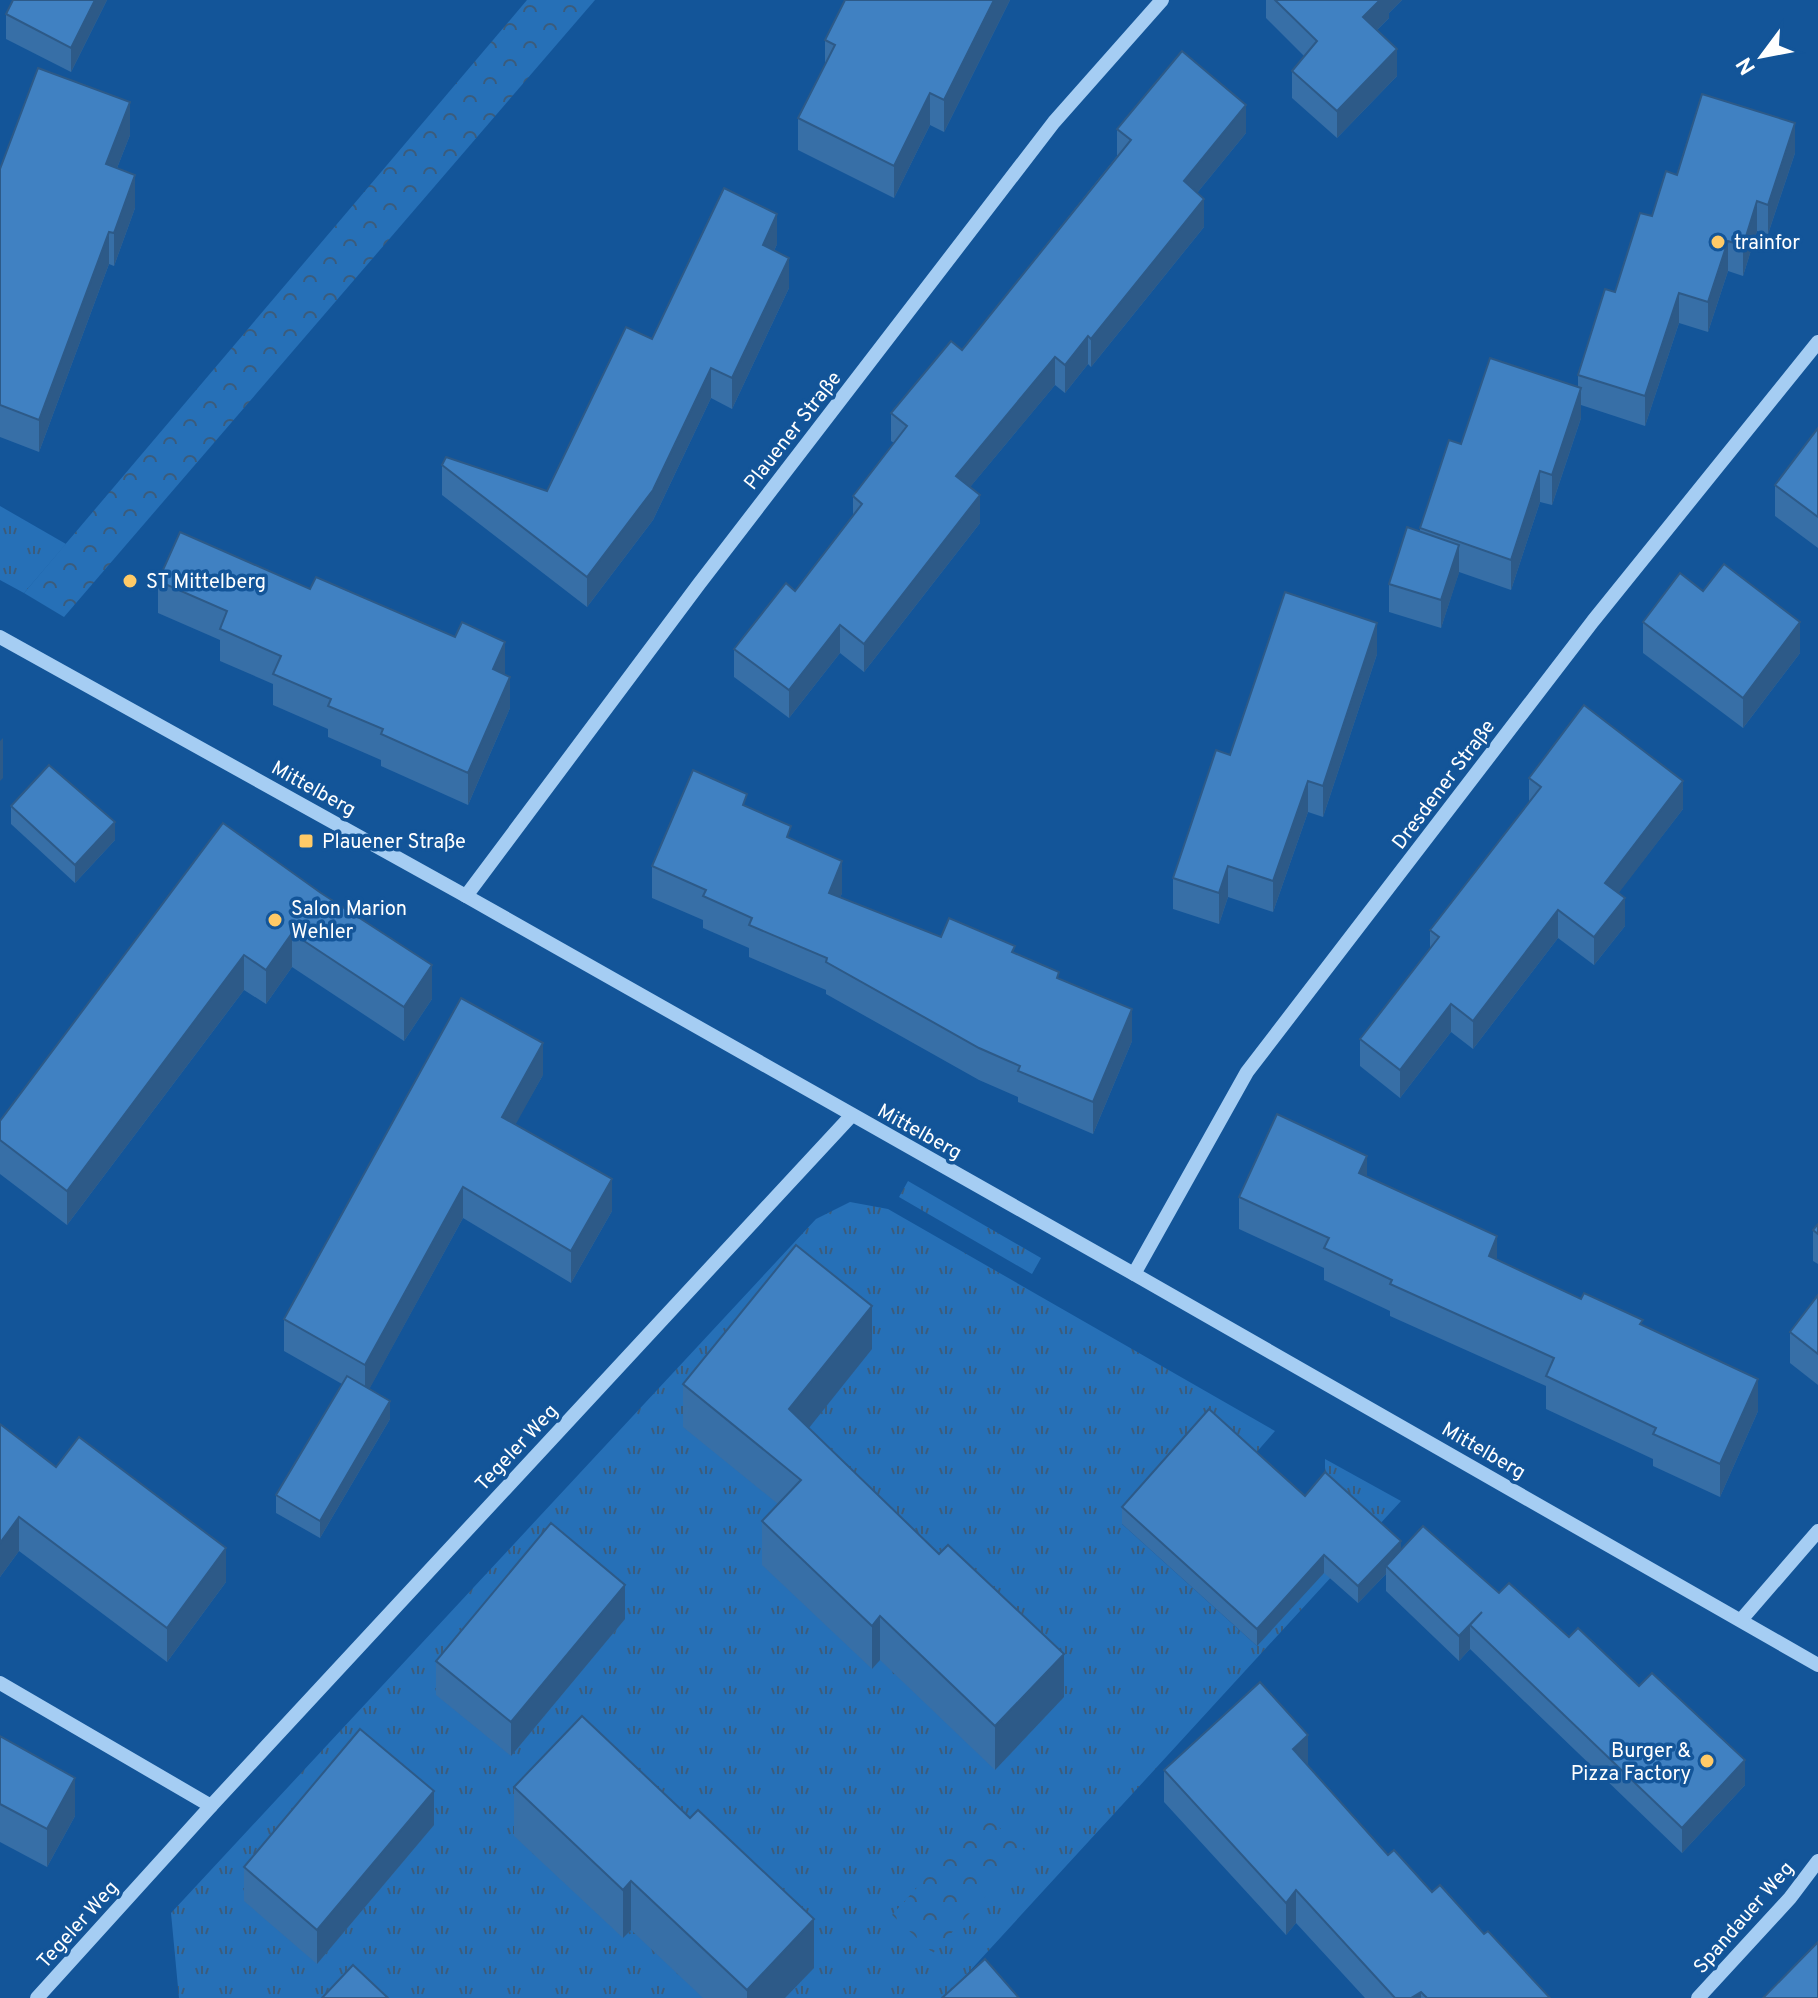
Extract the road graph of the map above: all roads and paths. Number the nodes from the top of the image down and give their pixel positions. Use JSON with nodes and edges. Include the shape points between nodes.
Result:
{"nodes":[{"id":1,"x":1162,"y":0,"type":"edge"},
{"id":2,"x":1818,"y":342,"type":"edge"},
{"id":3,"x":0,"y":637,"type":"edge"},
{"id":4,"x":466,"y":896,"type":"junction"},
{"id":5,"x":852,"y":1115,"type":"junction"},
{"id":6,"x":1134,"y":1274,"type":"junction"},
{"id":7,"x":1818,"y":1531,"type":"edge"},
{"id":8,"x":1741,"y":1620,"type":"junction"},
{"id":9,"x":1818,"y":1665,"type":"edge"},
{"id":10,"x":0,"y":1683,"type":"edge"},
{"id":11,"x":211,"y":1806,"type":"junction"},
{"id":12,"x":1818,"y":1861,"type":"edge"},
{"id":13,"x":37,"y":1998,"type":"edge"},
{"id":14,"x":1698,"y":1998,"type":"edge"}],
"edges":[{"from":1,"to":4,"type":"street","name":"Plauener Straße","via":[[1054,122]]},
{"from":2,"to":6,"type":"street","name":"Dresdener Straße","via":[[1593,621],[1247,1072]]},
{"from":3,"to":4,"type":"street","name":"Mittelberg"},
{"from":4,"to":5,"type":"street","name":"Mittelberg"},
{"from":5,"to":6,"type":"street","name":"Mittelberg"},
{"from":5,"to":11,"type":"street","name":"Tegeler Weg"},
{"from":6,"to":8,"type":"street","name":"Mittelberg"},
{"from":7,"to":8,"type":"street"},
{"from":8,"to":9,"type":"street","name":"Mittelberg"},
{"from":10,"to":11,"type":"street"},
{"from":11,"to":13,"type":"street","name":"Tegeler Weg"},
{"from":12,"to":14,"type":"street","name":"Spandauer Weg"}]}
